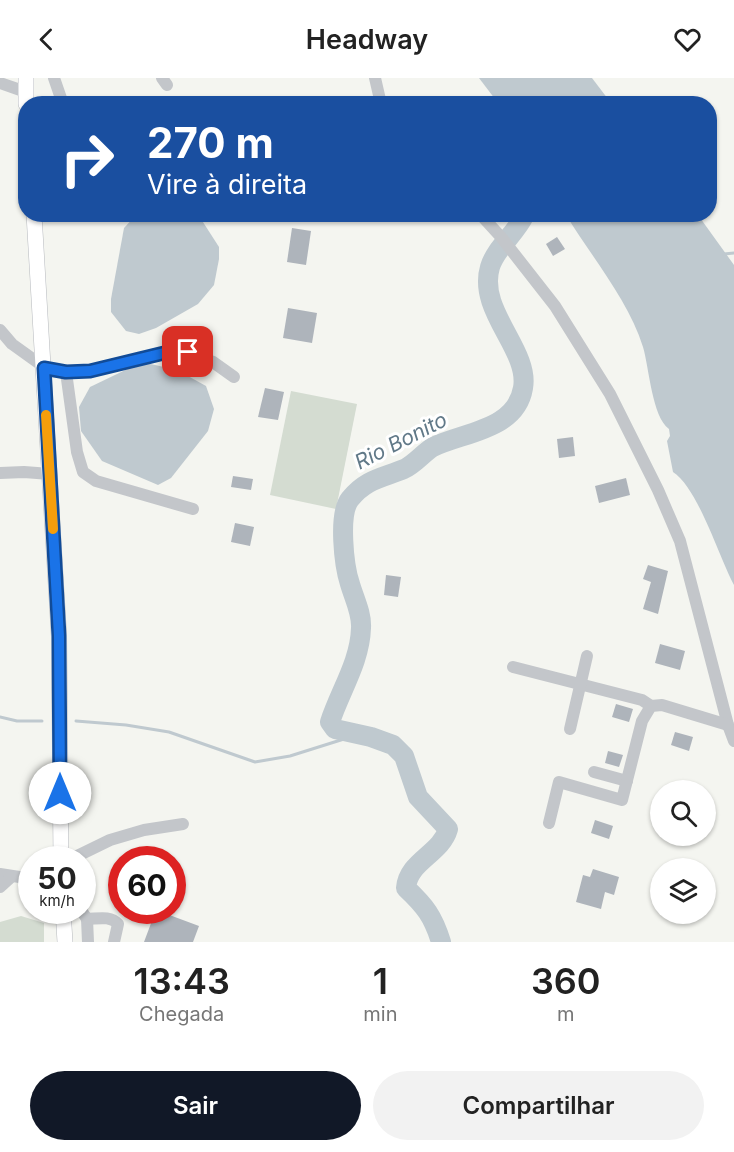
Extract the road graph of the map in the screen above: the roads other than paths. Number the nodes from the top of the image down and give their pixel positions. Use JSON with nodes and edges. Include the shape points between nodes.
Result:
{"nodes":[{"id":1,"x":54,"y":78,"type":"edge"},
{"id":2,"x":375,"y":78,"type":"edge"},
{"id":3,"x":0,"y":83,"type":"edge"},
{"id":4,"x":26,"y":91,"type":"edge"},
{"id":5,"x":60,"y":96,"type":"edge"},
{"id":6,"x":379,"y":96,"type":"edge"},
{"id":7,"x":35,"y":222,"type":"edge"},
{"id":8,"x":487,"y":222,"type":"edge"},
{"id":9,"x":0,"y":330,"type":"edge"},
{"id":10,"x":44,"y":368,"type":"junction"},
{"id":11,"x":66,"y":372,"type":"junction"},
{"id":12,"x":234,"y":377,"type":"dead end"},
{"id":13,"x":0,"y":473,"type":"edge"},
{"id":14,"x":50,"y":474,"type":"junction"},
{"id":15,"x":193,"y":509,"type":"dead end"},
{"id":16,"x":587,"y":656,"type":"dead end"},
{"id":17,"x":513,"y":667,"type":"dead end"},
{"id":18,"x":581,"y":684,"type":"junction"},
{"id":19,"x":651,"y":706,"type":"junction"},
{"id":20,"x":728,"y":725,"type":"junction"},
{"id":21,"x":570,"y":729,"type":"dead end"},
{"id":22,"x":734,"y":741,"type":"edge"},
{"id":23,"x":594,"y":772,"type":"dead end"},
{"id":24,"x":627,"y":781,"type":"junction"},
{"id":25,"x":549,"y":823,"type":"dead end"},
{"id":26,"x":183,"y":824,"type":"dead end"},
{"id":27,"x":61,"y":846,"type":"edge"},
{"id":28,"x":96,"y":847,"type":"edge"},
{"id":29,"x":5,"y":875,"type":"edge"},
{"id":30,"x":0,"y":887,"type":"edge"},
{"id":31,"x":96,"y":916,"type":"edge"},
{"id":32,"x":64,"y":924,"type":"edge"},
{"id":33,"x":85,"y":924,"type":"edge"},
{"id":34,"x":65,"y":942,"type":"edge"},
{"id":35,"x":88,"y":942,"type":"edge"},
{"id":36,"x":114,"y":942,"type":"edge"}],
"edges":[{"from":1,"to":5,"type":"street"},
{"from":2,"to":6,"type":"street"},
{"from":3,"to":4,"type":"street"},
{"from":7,"to":10,"type":"main road"},
{"from":8,"to":20,"type":"street","via":[[555,306],[610,394],[658,490],[680,541]]},
{"from":9,"to":10,"type":"street"},
{"from":10,"to":11,"type":"street"},
{"from":10,"to":14,"type":"main road"},
{"from":11,"to":12,"type":"street","via":[[188,352],[213,362]]},
{"from":11,"to":15,"type":"street","via":[[83,472],[96,481]]},
{"from":13,"to":14,"type":"street"},
{"from":14,"to":27,"type":"main road","via":[[59,636]]},
{"from":16,"to":18,"type":"street"},
{"from":17,"to":18,"type":"street"},
{"from":18,"to":19,"type":"street","via":[[642,700]]},
{"from":18,"to":21,"type":"street"},
{"from":19,"to":20,"type":"street","via":[[662,705]]},
{"from":19,"to":24,"type":"street","via":[[642,721]]},
{"from":20,"to":22,"type":"street"},
{"from":23,"to":24,"type":"street"},
{"from":24,"to":25,"type":"street","via":[[622,800],[559,782]]},
{"from":26,"to":28,"type":"street","via":[[144,830]]},
{"from":29,"to":30,"type":"street"},
{"from":31,"to":36,"type":"street","via":[[111,918],[118,924]]},
{"from":32,"to":34,"type":"main road"},
{"from":33,"to":35,"type":"street"}]}
